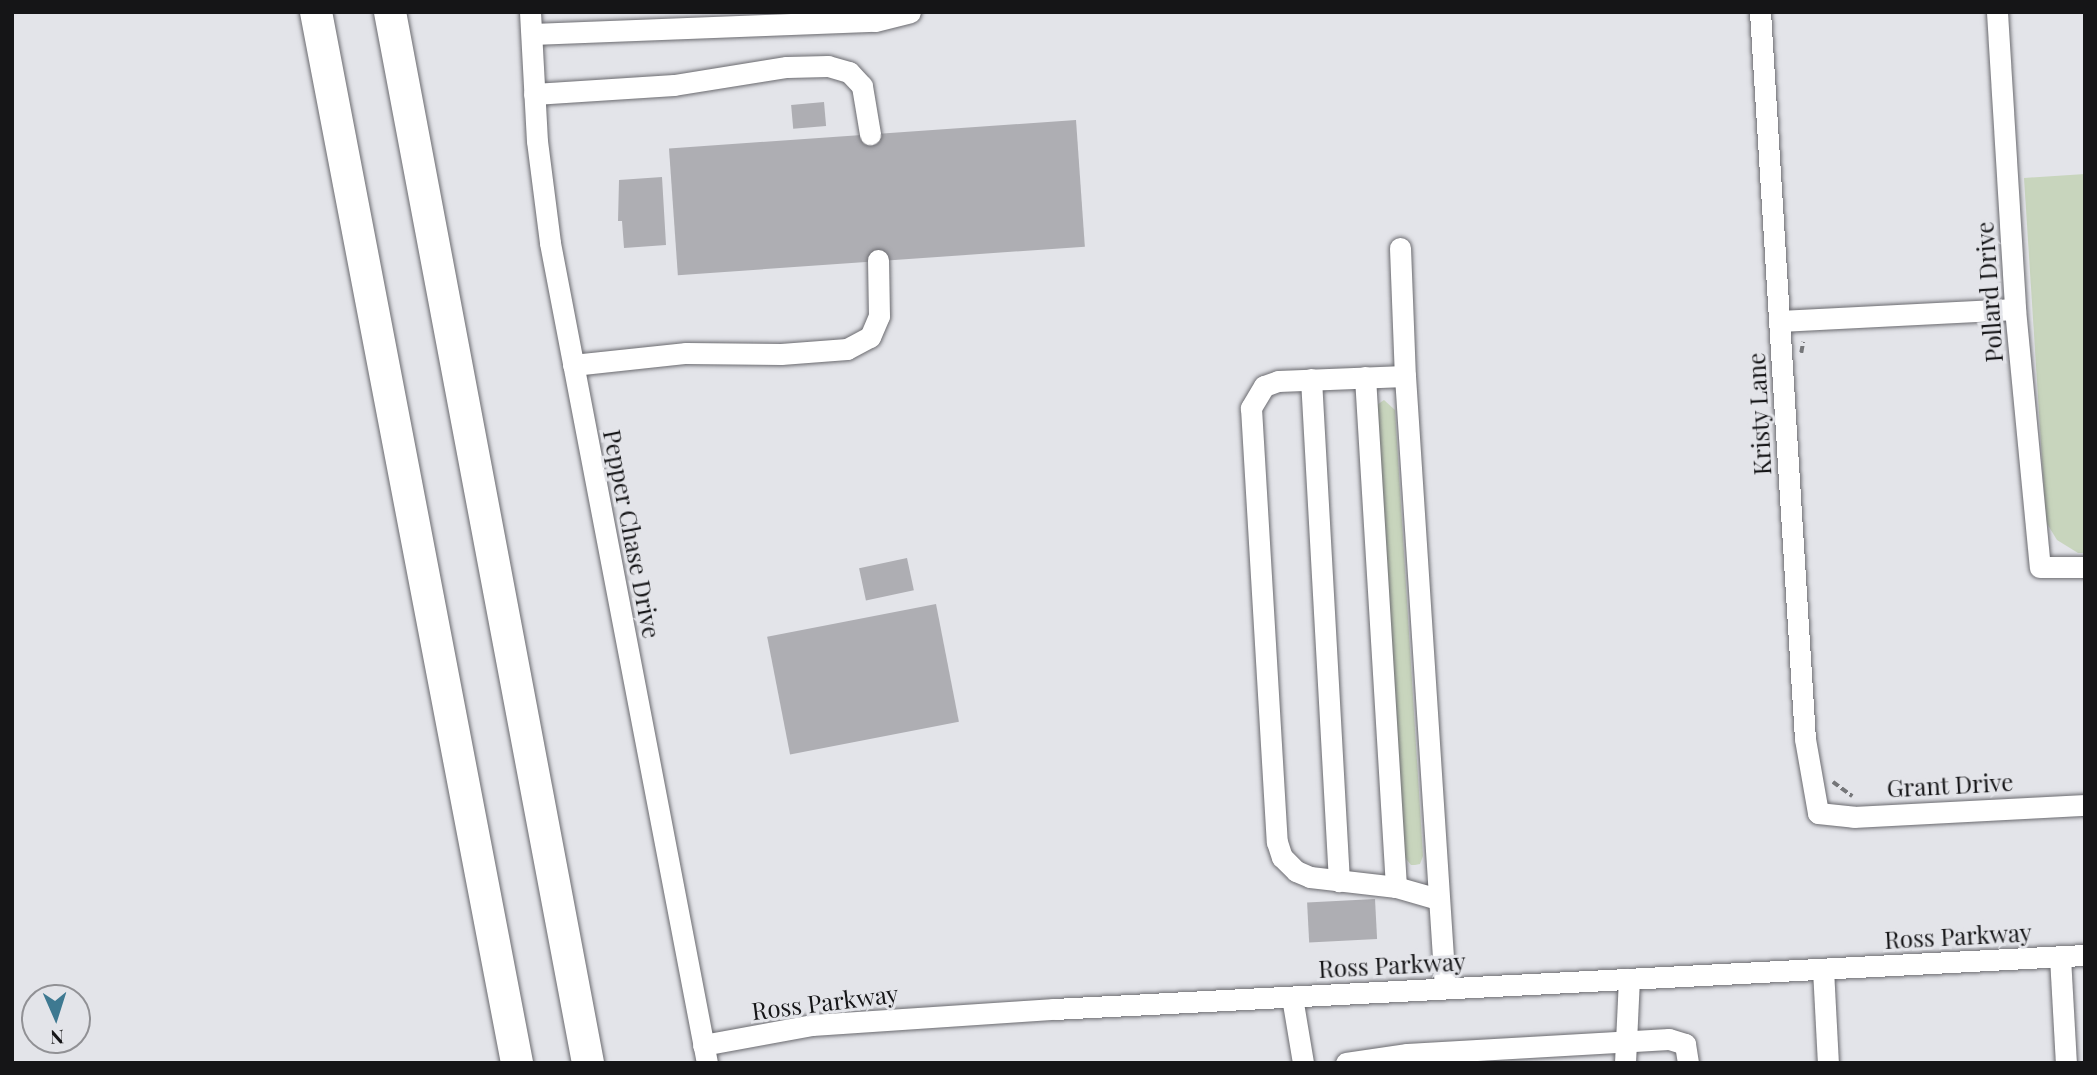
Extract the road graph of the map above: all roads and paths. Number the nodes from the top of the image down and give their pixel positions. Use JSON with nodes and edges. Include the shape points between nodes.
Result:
{"nodes":[{"id":1,"x":300,"y":12,"type":"edge"},
{"id":2,"x":316,"y":12,"type":"edge"},
{"id":3,"x":390,"y":12,"type":"edge"},
{"id":4,"x":401,"y":12,"type":"edge"},
{"id":5,"x":530,"y":12,"type":"edge"},
{"id":6,"x":911,"y":12,"type":"edge"},
{"id":7,"x":1760,"y":12,"type":"edge"},
{"id":8,"x":1997,"y":12,"type":"edge"},
{"id":9,"x":531,"y":34,"type":"junction"},
{"id":10,"x":400,"y":63,"type":"junction"},
{"id":11,"x":534,"y":94,"type":"junction"},
{"id":12,"x":870,"y":134,"type":"dead end"},
{"id":13,"x":1399,"y":248,"type":"dead end"},
{"id":14,"x":878,"y":260,"type":"dead end"},
{"id":15,"x":2015,"y":309,"type":"junction"},
{"id":16,"x":1780,"y":321,"type":"junction"},
{"id":17,"x":1803,"y":342,"type":"dead end"},
{"id":18,"x":1800,"y":362,"type":"dead end"},
{"id":19,"x":573,"y":365,"type":"junction"},
{"id":20,"x":1405,"y":376,"type":"junction"},
{"id":21,"x":1365,"y":377,"type":"junction"},
{"id":22,"x":1311,"y":379,"type":"junction"},
{"id":23,"x":402,"y":461,"type":"junction"},
{"id":24,"x":2085,"y":566,"type":"edge"},
{"id":25,"x":1828,"y":773,"type":"dead end"},
{"id":26,"x":1860,"y":798,"type":"dead end"},
{"id":27,"x":2085,"y":805,"type":"edge"},
{"id":28,"x":1818,"y":813,"type":"joint"},
{"id":29,"x":1339,"y":881,"type":"junction"},
{"id":30,"x":1396,"y":887,"type":"junction"},
{"id":31,"x":1438,"y":899,"type":"junction"},
{"id":32,"x":2085,"y":955,"type":"edge"},
{"id":33,"x":2060,"y":957,"type":"junction"},
{"id":34,"x":1823,"y":969,"type":"junction"},
{"id":35,"x":1629,"y":979,"type":"junction"},
{"id":36,"x":1445,"y":988,"type":"junction"},
{"id":37,"x":1292,"y":997,"type":"junction"},
{"id":38,"x":1627,"y":1041,"type":"junction"},
{"id":39,"x":705,"y":1054,"type":"edge"},
{"id":40,"x":1518,"y":1056,"type":"edge"},
{"id":41,"x":1407,"y":1058,"type":"edge"},
{"id":42,"x":517,"y":1063,"type":"edge"},
{"id":43,"x":588,"y":1063,"type":"edge"},
{"id":44,"x":1303,"y":1063,"type":"edge"},
{"id":45,"x":1346,"y":1063,"type":"edge"},
{"id":46,"x":1625,"y":1063,"type":"edge"},
{"id":47,"x":1688,"y":1063,"type":"edge"},
{"id":48,"x":1828,"y":1063,"type":"edge"},
{"id":49,"x":2066,"y":1063,"type":"edge"}],
"edges":[{"from":1,"to":23,"type":"highway"},
{"from":2,"to":23,"type":"highway"},
{"from":3,"to":10,"type":"highway"},
{"from":4,"to":10,"type":"highway"},
{"from":5,"to":9,"type":"street","name":"Pepper Chase Drive"},
{"from":6,"to":9,"type":"street","via":[[875,21]]},
{"from":7,"to":16,"type":"street","name":"Kristy Lane"},
{"from":8,"to":15,"type":"street","name":"Pollard Drive"},
{"from":9,"to":11,"type":"street","name":"Pepper Chase Drive"},
{"from":10,"to":43,"type":"highway"},
{"from":11,"to":12,"type":"street","via":[[674,85],[787,67],[828,66],[849,72],[862,86]]},
{"from":11,"to":19,"type":"street","name":"Pepper Chase Drive","via":[[544,204]]},
{"from":13,"to":20,"type":"street"},
{"from":14,"to":19,"type":"street","via":[[879,316],[870,337],[846,349],[686,353]]},
{"from":15,"to":16,"type":"street"},
{"from":15,"to":24,"type":"street","name":"Pollard Drive","via":[[2040,567]]},
{"from":16,"to":28,"type":"street","name":"Kristy Lane","via":[[1807,762]]},
{"from":17,"to":18,"type":"path"},
{"from":19,"to":39,"type":"street","name":"Pepper Chase Drive"},
{"from":20,"to":21,"type":"street"},
{"from":20,"to":31,"type":"street"},
{"from":21,"to":22,"type":"street"},
{"from":21,"to":30,"type":"street"},
{"from":22,"to":29,"type":"street"},
{"from":22,"to":29,"type":"street","via":[[1264,386],[1255,397],[1251,414],[1277,842],[1282,857],[1296,871]]},
{"from":23,"to":42,"type":"highway"},
{"from":25,"to":26,"type":"path","via":[[1841,790]]},
{"from":27,"to":28,"type":"street","name":"Grant Drive","via":[[1854,817]]},
{"from":29,"to":30,"type":"street"},
{"from":30,"to":31,"type":"street"},
{"from":31,"to":36,"type":"street"},
{"from":32,"to":33,"type":"street","name":"Ross Parkway"},
{"from":33,"to":34,"type":"street","name":"Ross Parkway"},
{"from":33,"to":49,"type":"street"},
{"from":34,"to":35,"type":"street","name":"Ross Parkway"},
{"from":34,"to":48,"type":"street"},
{"from":35,"to":36,"type":"street","name":"Ross Parkway"},
{"from":35,"to":38,"type":"street"},
{"from":36,"to":37,"type":"street","name":"Ross Parkway"},
{"from":37,"to":39,"type":"street","name":"Ross Parkway","via":[[812,1026]]},
{"from":37,"to":44,"type":"street"},
{"from":38,"to":40,"type":"street"},
{"from":38,"to":46,"type":"street"},
{"from":38,"to":47,"type":"street","via":[[1678,1041],[1685,1044]]},
{"from":40,"to":41,"type":"street"},
{"from":41,"to":45,"type":"street"}]}
